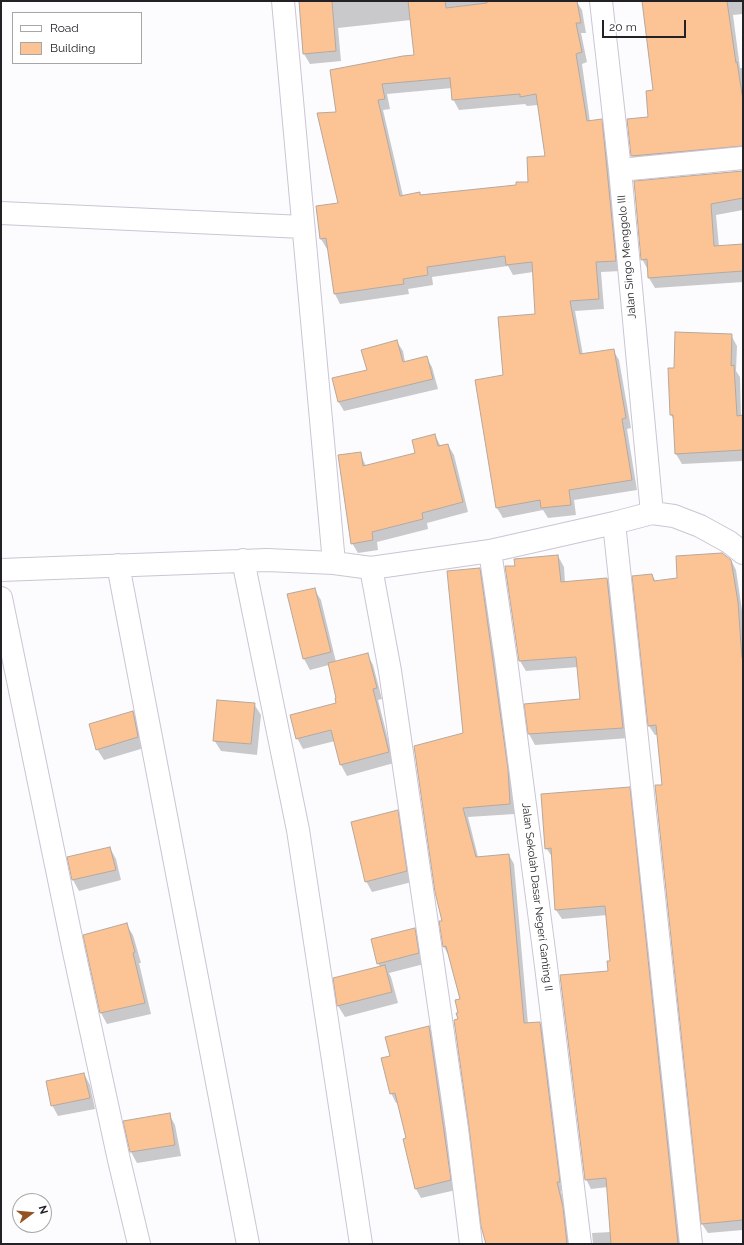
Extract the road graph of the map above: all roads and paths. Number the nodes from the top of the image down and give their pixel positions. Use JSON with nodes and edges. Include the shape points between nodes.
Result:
{"nodes":[{"id":1,"x":283,"y":1,"type":"edge"},
{"id":2,"x":601,"y":1,"type":"edge"},
{"id":3,"x":743,"y":158,"type":"edge"},
{"id":4,"x":620,"y":170,"type":"junction"},
{"id":5,"x":1,"y":213,"type":"edge"},
{"id":6,"x":303,"y":227,"type":"junction"},
{"id":7,"x":652,"y":513,"type":"junction"},
{"id":8,"x":614,"y":523,"type":"junction"},
{"id":9,"x":490,"y":551,"type":"junction"},
{"id":10,"x":743,"y":553,"type":"edge"},
{"id":11,"x":243,"y":560,"type":"junction"},
{"id":12,"x":334,"y":563,"type":"junction"},
{"id":13,"x":118,"y":565,"type":"junction"},
{"id":14,"x":371,"y":568,"type":"junction"},
{"id":15,"x":1,"y":570,"type":"edge"},
{"id":16,"x":1,"y":598,"type":"edge"},
{"id":17,"x":140,"y":1244,"type":"edge"},
{"id":18,"x":248,"y":1244,"type":"edge"},
{"id":19,"x":361,"y":1244,"type":"edge"},
{"id":20,"x":471,"y":1244,"type":"edge"},
{"id":21,"x":580,"y":1244,"type":"edge"},
{"id":22,"x":691,"y":1244,"type":"edge"}],
"edges":[{"from":1,"to":6,"type":"street"},
{"from":2,"to":4,"type":"street","name":"Jalan Singo Menggolo III"},
{"from":3,"to":4,"type":"street"},
{"from":4,"to":7,"type":"street","name":"Jalan Singo Menggolo III"},
{"from":5,"to":6,"type":"street"},
{"from":6,"to":12,"type":"street"},
{"from":7,"to":8,"type":"street"},
{"from":7,"to":10,"type":"street","via":[[674,516],[700,526]]},
{"from":8,"to":9,"type":"street"},
{"from":8,"to":22,"type":"street"},
{"from":9,"to":14,"type":"street"},
{"from":9,"to":21,"type":"street","name":"Jalan Sekolah Dasar Negeri Ganting II","via":[[544,950]]},
{"from":11,"to":12,"type":"street"},
{"from":11,"to":13,"type":"street"},
{"from":11,"to":19,"type":"street","via":[[298,830]]},
{"from":12,"to":14,"type":"street"},
{"from":13,"to":15,"type":"street"},
{"from":13,"to":18,"type":"street"},
{"from":14,"to":20,"type":"street","via":[[391,679],[456,1122]]},
{"from":16,"to":17,"type":"street","via":[[119,1160]]}]}
